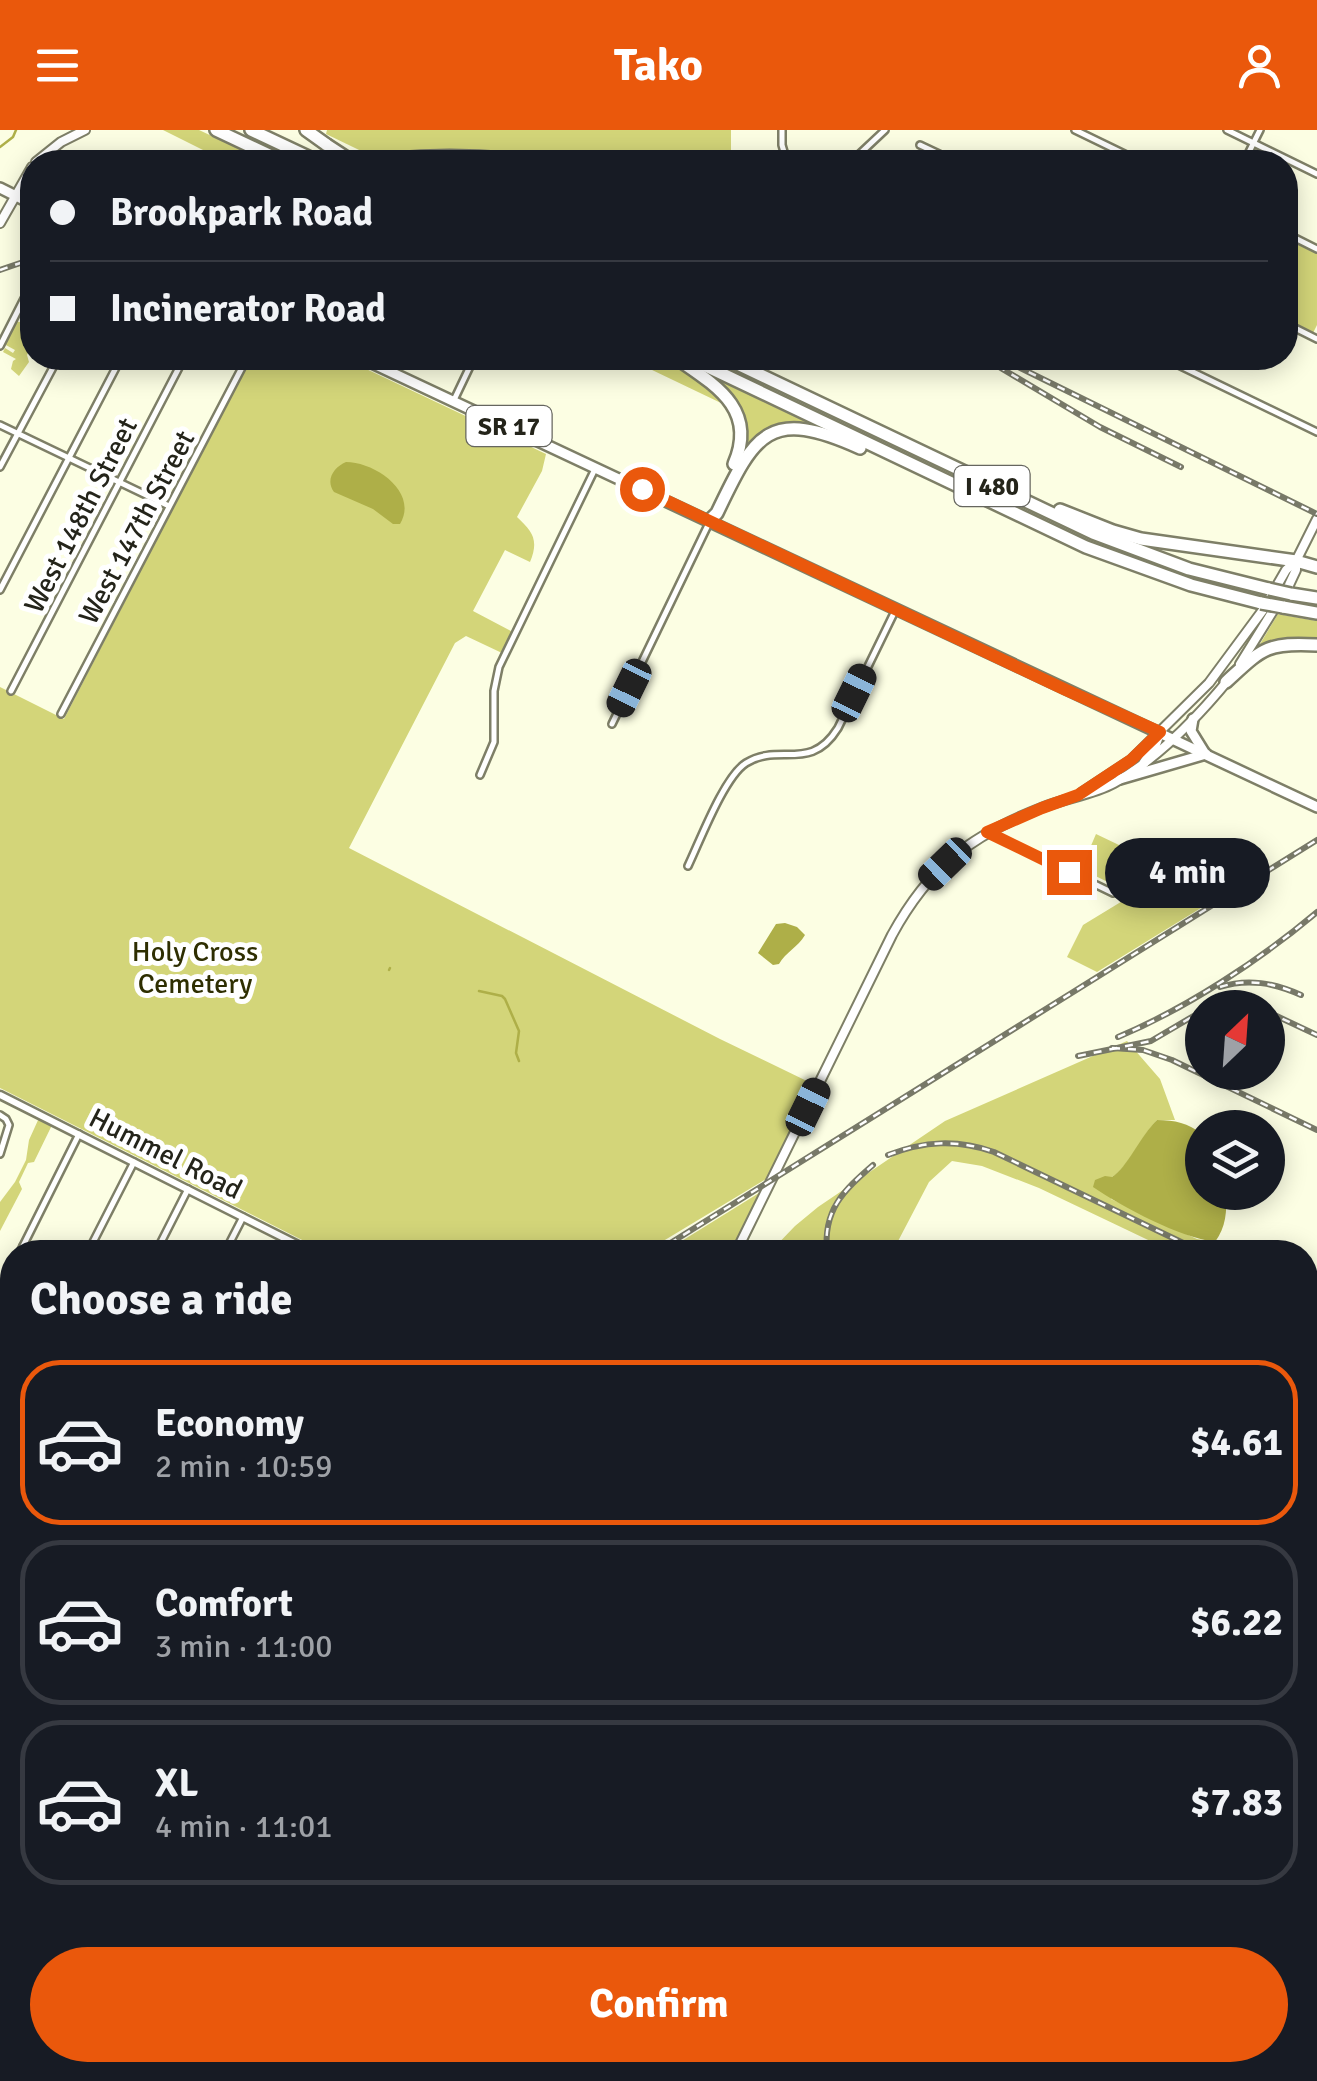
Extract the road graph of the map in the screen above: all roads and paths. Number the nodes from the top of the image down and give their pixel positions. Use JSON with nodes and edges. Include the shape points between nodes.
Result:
{"nodes":[{"id":1,"x":84,"y":130,"type":"edge"},
{"id":2,"x":216,"y":130,"type":"edge"},
{"id":3,"x":252,"y":130,"type":"edge"},
{"id":4,"x":306,"y":130,"type":"edge"},
{"id":5,"x":884,"y":130,"type":"edge"},
{"id":6,"x":1075,"y":130,"type":"edge"},
{"id":7,"x":1228,"y":130,"type":"edge"},
{"id":8,"x":1260,"y":130,"type":"edge"},
{"id":9,"x":1254,"y":143,"type":"junction"},
{"id":10,"x":920,"y":145,"type":"dead end"},
{"id":11,"x":51,"y":150,"type":"edge"},
{"id":12,"x":257,"y":150,"type":"edge"},
{"id":13,"x":294,"y":150,"type":"edge"},
{"id":14,"x":335,"y":150,"type":"edge"},
{"id":15,"x":863,"y":150,"type":"edge"},
{"id":16,"x":931,"y":150,"type":"edge"},
{"id":17,"x":1116,"y":150,"type":"edge"},
{"id":18,"x":1250,"y":150,"type":"edge"},
{"id":19,"x":1268,"y":150,"type":"edge"},
{"id":20,"x":0,"y":188,"type":"edge"},
{"id":21,"x":20,"y":189,"type":"edge"},
{"id":22,"x":16,"y":196,"type":"junction"},
{"id":23,"x":20,"y":198,"type":"edge"},
{"id":24,"x":0,"y":223,"type":"edge"},
{"id":25,"x":20,"y":307,"type":"edge"},
{"id":26,"x":0,"y":346,"type":"edge"},
{"id":27,"x":52,"y":370,"type":"edge"},
{"id":28,"x":115,"y":370,"type":"edge"},
{"id":29,"x":178,"y":370,"type":"edge"},
{"id":30,"x":241,"y":370,"type":"edge"},
{"id":31,"x":388,"y":370,"type":"edge"},
{"id":32,"x":468,"y":370,"type":"edge"},
{"id":33,"x":694,"y":370,"type":"edge"},
{"id":34,"x":714,"y":370,"type":"edge"},
{"id":35,"x":750,"y":370,"type":"edge"},
{"id":36,"x":1189,"y":370,"type":"edge"},
{"id":37,"x":454,"y":400,"type":"junction"},
{"id":38,"x":0,"y":425,"type":"edge"},
{"id":39,"x":1317,"y":432,"type":"edge"},
{"id":40,"x":18,"y":434,"type":"junction"},
{"id":41,"x":69,"y":458,"type":"junction"},
{"id":42,"x":901,"y":460,"type":"junction"},
{"id":43,"x":0,"y":467,"type":"edge"},
{"id":44,"x":596,"y":467,"type":"junction"},
{"id":45,"x":976,"y":478,"type":"junction"},
{"id":46,"x":120,"y":482,"type":"junction"},
{"id":47,"x":169,"y":506,"type":"junction"},
{"id":48,"x":1317,"y":519,"type":"edge"},
{"id":49,"x":710,"y":520,"type":"junction"},
{"id":50,"x":1296,"y":561,"type":"junction"},
{"id":51,"x":1317,"y":567,"type":"edge"},
{"id":52,"x":0,"y":590,"type":"edge"},
{"id":53,"x":1317,"y":598,"type":"edge"},
{"id":54,"x":896,"y":608,"type":"junction"},
{"id":55,"x":1317,"y":613,"type":"edge"},
{"id":56,"x":1317,"y":646,"type":"edge"},
{"id":57,"x":1222,"y":678,"type":"junction"},
{"id":58,"x":1203,"y":690,"type":"junction"},
{"id":59,"x":11,"y":691,"type":"dead end"},
{"id":60,"x":1211,"y":700,"type":"junction"},
{"id":61,"x":61,"y":714,"type":"dead end"},
{"id":62,"x":1193,"y":719,"type":"junction"},
{"id":63,"x":612,"y":724,"type":"dead end"},
{"id":64,"x":1160,"y":732,"type":"junction"},
{"id":65,"x":1174,"y":739,"type":"junction"},
{"id":66,"x":1206,"y":754,"type":"junction"},
{"id":67,"x":1131,"y":760,"type":"junction"},
{"id":68,"x":1140,"y":767,"type":"junction"},
{"id":69,"x":480,"y":775,"type":"dead end"},
{"id":70,"x":1120,"y":780,"type":"junction"},
{"id":71,"x":1078,"y":795,"type":"junction"},
{"id":72,"x":1317,"y":806,"type":"edge"},
{"id":73,"x":987,"y":832,"type":"junction"},
{"id":74,"x":688,"y":866,"type":"dead end"},
{"id":75,"x":1112,"y":893,"type":"dead end"},
{"id":76,"x":0,"y":1095,"type":"edge"},
{"id":77,"x":0,"y":1116,"type":"edge"},
{"id":78,"x":79,"y":1134,"type":"junction"},
{"id":79,"x":0,"y":1154,"type":"edge"},
{"id":80,"x":134,"y":1162,"type":"junction"},
{"id":81,"x":188,"y":1189,"type":"junction"},
{"id":82,"x":243,"y":1218,"type":"junction"},
{"id":83,"x":26,"y":1240,"type":"edge"},
{"id":84,"x":94,"y":1240,"type":"edge"},
{"id":85,"x":162,"y":1240,"type":"edge"},
{"id":86,"x":231,"y":1240,"type":"edge"},
{"id":87,"x":280,"y":1240,"type":"edge"},
{"id":88,"x":742,"y":1240,"type":"edge"}],
"edges":[{"from":1,"to":11,"type":"main road"},
{"from":2,"to":12,"type":"highway"},
{"from":3,"to":13,"type":"highway"},
{"from":4,"to":14,"type":"highway","bridge":true},
{"from":5,"to":15,"type":"street"},
{"from":6,"to":17,"type":"street"},
{"from":7,"to":9,"type":"street"},
{"from":8,"to":9,"type":"street"},
{"from":9,"to":18,"type":"street"},
{"from":9,"to":19,"type":"street"},
{"from":10,"to":16,"type":"street"},
{"from":20,"to":22,"type":"main road"},
{"from":21,"to":22,"type":"main road"},
{"from":22,"to":23,"type":"main road"},
{"from":22,"to":24,"type":"main road"},
{"from":25,"to":26,"type":"street"},
{"from":27,"to":40,"type":"street"},
{"from":28,"to":41,"type":"street"},
{"from":29,"to":46,"type":"street","name":"West 148th Street"},
{"from":30,"to":47,"type":"street","name":"West 147th Street"},
{"from":31,"to":37,"type":"main road","number":"SR 17"},
{"from":32,"to":37,"type":"street"},
{"from":33,"to":49,"type":"highway","via":[[726,396],[741,426],[739,450]]},
{"from":34,"to":42,"type":"highway","number":"I 480"},
{"from":35,"to":45,"type":"highway","number":"I 480"},
{"from":36,"to":39,"type":"street"},
{"from":37,"to":44,"type":"main road","number":"SR 17"},
{"from":38,"to":40,"type":"street"},
{"from":40,"to":41,"type":"street"},
{"from":40,"to":43,"type":"street"},
{"from":41,"to":46,"type":"street"},
{"from":41,"to":52,"type":"street"},
{"from":42,"to":49,"type":"highway","via":[[888,461],[819,432],[784,430],[748,452]]},
{"from":42,"to":55,"type":"highway","number":"I 480","bridge":true,"via":[[1110,556],[1192,586]]},
{"from":44,"to":49,"type":"main road","number":"SR 17"},
{"from":44,"to":69,"type":"street","via":[[499,667],[494,742]]},
{"from":45,"to":50,"type":"highway","via":[[1141,540]]},
{"from":45,"to":53,"type":"highway","number":"I 480","bridge":true,"via":[[1189,569]]},
{"from":46,"to":47,"type":"street"},
{"from":46,"to":59,"type":"street","name":"West 148th Street"},
{"from":47,"to":61,"type":"street","name":"West 147th Street"},
{"from":48,"to":50,"type":"main road"},
{"from":49,"to":54,"type":"main road","number":"SR 17"},
{"from":49,"to":63,"type":"street"},
{"from":50,"to":51,"type":"highway"},
{"from":50,"to":57,"type":"main road"},
{"from":54,"to":64,"type":"main road","number":"SR 17"},
{"from":54,"to":74,"type":"street","via":[[830,740],[804,755],[762,756],[740,768]]},
{"from":56,"to":57,"type":"highway","via":[[1270,647]]},
{"from":57,"to":58,"type":"main road"},
{"from":57,"to":60,"type":"main road"},
{"from":58,"to":60,"type":"main road"},
{"from":58,"to":64,"type":"main road"},
{"from":60,"to":62,"type":"main road"},
{"from":62,"to":65,"type":"main road"},
{"from":62,"to":66,"type":"main road","via":[[1191,731]]},
{"from":64,"to":65,"type":"main road","number":"SR 17"},
{"from":64,"to":67,"type":"main road"},
{"from":64,"to":68,"type":"main road"},
{"from":65,"to":66,"type":"main road","number":"SR 17"},
{"from":65,"to":68,"type":"main road"},
{"from":66,"to":70,"type":"main road"},
{"from":66,"to":72,"type":"main road","number":"SR 17"},
{"from":67,"to":68,"type":"main road"},
{"from":67,"to":71,"type":"main road"},
{"from":68,"to":70,"type":"main road"},
{"from":70,"to":71,"type":"main road"},
{"from":71,"to":73,"type":"main road"},
{"from":73,"to":75,"type":"street"},
{"from":73,"to":88,"type":"main road","via":[[930,878],[905,911]]},
{"from":76,"to":78,"type":"street","name":"Hummel Road"},
{"from":77,"to":79,"type":"street","via":[[9,1125]]},
{"from":78,"to":80,"type":"street","name":"Hummel Road"},
{"from":78,"to":83,"type":"street"},
{"from":80,"to":81,"type":"street","name":"Hummel Road"},
{"from":80,"to":84,"type":"street"},
{"from":81,"to":82,"type":"street","name":"Hummel Road"},
{"from":81,"to":85,"type":"street"},
{"from":82,"to":86,"type":"street"},
{"from":82,"to":87,"type":"street","name":"Hummel Road"}]}
